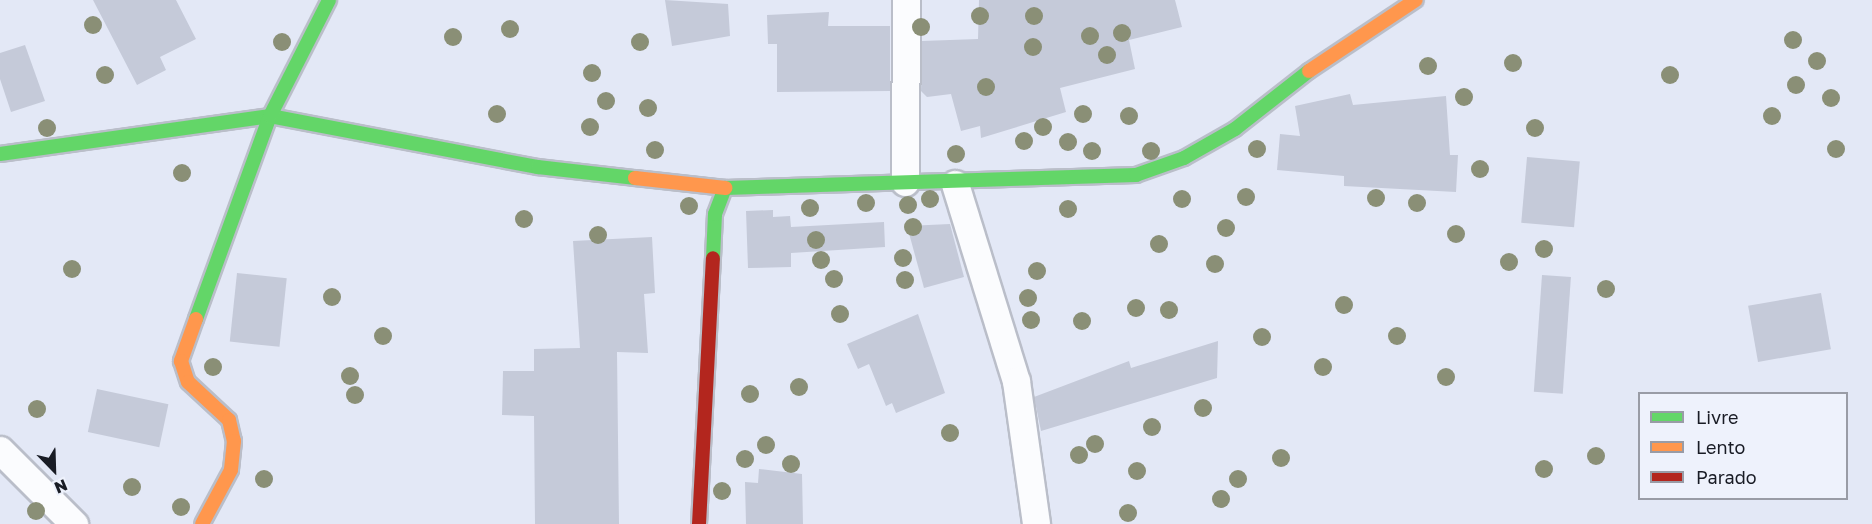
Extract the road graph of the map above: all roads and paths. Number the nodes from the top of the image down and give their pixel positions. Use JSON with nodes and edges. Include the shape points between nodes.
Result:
{"nodes":[{"id":1,"x":329,"y":0,"type":"edge"},
{"id":2,"x":906,"y":0,"type":"edge"},
{"id":3,"x":1416,"y":0,"type":"edge"},
{"id":4,"x":270,"y":116,"type":"junction"},
{"id":5,"x":0,"y":154,"type":"edge"},
{"id":6,"x":905,"y":182,"type":"junction"},
{"id":7,"x":955,"y":184,"type":"junction"},
{"id":8,"x":725,"y":188,"type":"junction"},
{"id":9,"x":0,"y":450,"type":"edge"},
{"id":10,"x":74,"y":524,"type":"edge"},
{"id":11,"x":202,"y":524,"type":"edge"},
{"id":12,"x":699,"y":524,"type":"edge"},
{"id":13,"x":1036,"y":524,"type":"edge"}],
"edges":[{"from":1,"to":4,"type":"street"},
{"from":2,"to":6,"type":"street"},
{"from":3,"to":7,"type":"street","via":[[1339,47],[1235,129],[1184,158],[1136,175]]},
{"from":4,"to":5,"type":"street"},
{"from":4,"to":8,"type":"street","via":[[538,167]]},
{"from":4,"to":11,"type":"street","via":[[181,361],[188,382],[229,420],[234,441],[231,470]]},
{"from":6,"to":7,"type":"street"},
{"from":6,"to":8,"type":"street"},
{"from":7,"to":13,"type":"street","via":[[1016,381]]},
{"from":8,"to":12,"type":"street","via":[[715,214]]},
{"from":9,"to":10,"type":"street"}]}
